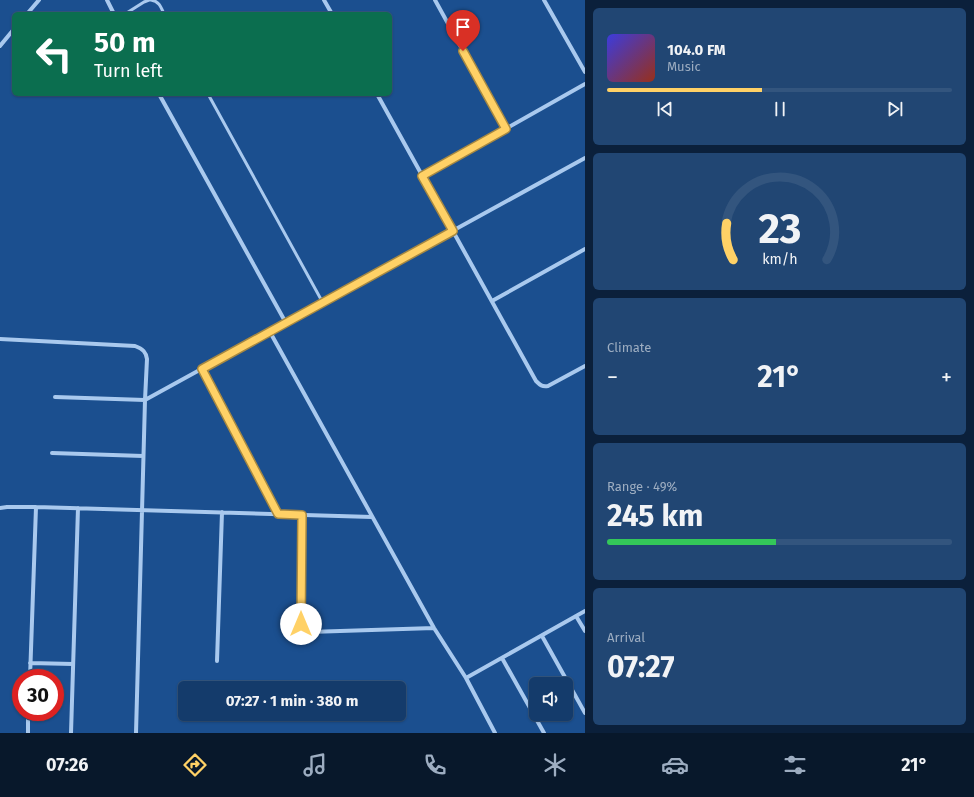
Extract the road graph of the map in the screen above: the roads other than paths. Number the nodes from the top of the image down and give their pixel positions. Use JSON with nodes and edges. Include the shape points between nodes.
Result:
{"nodes":[{"id":1,"x":39,"y":0,"type":"edge"},
{"id":2,"x":107,"y":0,"type":"edge"},
{"id":3,"x":150,"y":0,"type":"edge"},
{"id":4,"x":324,"y":0,"type":"edge"},
{"id":5,"x":435,"y":0,"type":"edge"},
{"id":6,"x":544,"y":0,"type":"edge"},
{"id":7,"x":29,"y":12,"type":"edge"},
{"id":8,"x":113,"y":12,"type":"edge"},
{"id":9,"x":128,"y":12,"type":"edge"},
{"id":10,"x":163,"y":12,"type":"edge"},
{"id":11,"x":331,"y":12,"type":"edge"},
{"id":12,"x":12,"y":32,"type":"edge"},
{"id":13,"x":0,"y":46,"type":"edge"},
{"id":14,"x":585,"y":72,"type":"edge"},
{"id":15,"x":585,"y":84,"type":"edge"},
{"id":16,"x":160,"y":96,"type":"edge"},
{"id":17,"x":209,"y":96,"type":"edge"},
{"id":18,"x":378,"y":96,"type":"edge"},
{"id":19,"x":506,"y":129,"type":"junction"},
{"id":20,"x":585,"y":158,"type":"edge"},
{"id":21,"x":422,"y":176,"type":"junction"},
{"id":22,"x":453,"y":231,"type":"junction"},
{"id":23,"x":585,"y":249,"type":"edge"},
{"id":24,"x":492,"y":301,"type":"junction"},
{"id":25,"x":323,"y":303,"type":"junction"},
{"id":26,"x":286,"y":322,"type":"junction"},
{"id":27,"x":270,"y":332,"type":"junction"},
{"id":28,"x":0,"y":339,"type":"edge"},
{"id":29,"x":585,"y":366,"type":"edge"},
{"id":30,"x":202,"y":369,"type":"junction"},
{"id":31,"x":55,"y":396,"type":"dead end"},
{"id":32,"x":145,"y":400,"type":"junction"},
{"id":33,"x":52,"y":454,"type":"dead end"},
{"id":34,"x":143,"y":456,"type":"junction"},
{"id":35,"x":36,"y":507,"type":"junction"},
{"id":36,"x":0,"y":508,"type":"edge"},
{"id":37,"x":78,"y":508,"type":"junction"},
{"id":38,"x":142,"y":510,"type":"junction"},
{"id":39,"x":222,"y":512,"type":"junction"},
{"id":40,"x":278,"y":514,"type":"junction"},
{"id":41,"x":302,"y":515,"type":"junction"},
{"id":42,"x":372,"y":517,"type":"junction"},
{"id":43,"x":585,"y":611,"type":"edge"},
{"id":44,"x":576,"y":616,"type":"junction"},
{"id":45,"x":434,"y":628,"type":"junction"},
{"id":46,"x":585,"y":631,"type":"edge"},
{"id":47,"x":542,"y":636,"type":"junction"},
{"id":48,"x":502,"y":658,"type":"junction"},
{"id":49,"x":217,"y":661,"type":"dead end"},
{"id":50,"x":30,"y":663,"type":"junction"},
{"id":51,"x":73,"y":664,"type":"junction"},
{"id":52,"x":30,"y":669,"type":"edge"},
{"id":53,"x":466,"y":678,"type":"junction"},
{"id":54,"x":585,"y":713,"type":"edge"},
{"id":55,"x":28,"y":721,"type":"edge"},
{"id":56,"x":28,"y":733,"type":"edge"},
{"id":57,"x":71,"y":733,"type":"edge"},
{"id":58,"x":136,"y":733,"type":"edge"},
{"id":59,"x":495,"y":733,"type":"edge"},
{"id":60,"x":544,"y":733,"type":"edge"}],
"edges":[{"from":1,"to":7,"type":"street"},
{"from":2,"to":8,"type":"street"},
{"from":3,"to":9,"type":"lane"},
{"from":3,"to":10,"type":"lane","via":[[159,4]]},
{"from":4,"to":11,"type":"street"},
{"from":5,"to":19,"type":"street"},
{"from":6,"to":14,"type":"street"},
{"from":12,"to":13,"type":"street"},
{"from":15,"to":19,"type":"street"},
{"from":16,"to":26,"type":"street"},
{"from":17,"to":25,"type":"lane"},
{"from":18,"to":21,"type":"street"},
{"from":19,"to":21,"type":"street"},
{"from":20,"to":22,"type":"street"},
{"from":21,"to":22,"type":"street"},
{"from":22,"to":24,"type":"street"},
{"from":22,"to":25,"type":"street"},
{"from":23,"to":24,"type":"street"},
{"from":24,"to":29,"type":"street","via":[[539,385],[551,385]]},
{"from":25,"to":26,"type":"street"},
{"from":26,"to":27,"type":"street"},
{"from":27,"to":30,"type":"street"},
{"from":27,"to":42,"type":"street"},
{"from":28,"to":32,"type":"street","via":[[142,348],[148,359]]},
{"from":30,"to":32,"type":"street"},
{"from":30,"to":40,"type":"street"},
{"from":31,"to":32,"type":"street"},
{"from":32,"to":34,"type":"street"},
{"from":33,"to":34,"type":"street"},
{"from":34,"to":38,"type":"street"},
{"from":35,"to":36,"type":"street"},
{"from":35,"to":37,"type":"street"},
{"from":35,"to":50,"type":"street"},
{"from":37,"to":38,"type":"street"},
{"from":37,"to":51,"type":"street"},
{"from":38,"to":39,"type":"street"},
{"from":38,"to":58,"type":"street"},
{"from":39,"to":40,"type":"street"},
{"from":39,"to":49,"type":"street"},
{"from":40,"to":41,"type":"street"},
{"from":41,"to":42,"type":"street"},
{"from":41,"to":45,"type":"street","via":[[301,624],[304,630],[309,632]]},
{"from":42,"to":45,"type":"street"},
{"from":43,"to":44,"type":"street"},
{"from":44,"to":46,"type":"street"},
{"from":44,"to":47,"type":"street"},
{"from":45,"to":53,"type":"street"},
{"from":47,"to":48,"type":"street"},
{"from":47,"to":54,"type":"street"},
{"from":48,"to":53,"type":"street"},
{"from":48,"to":60,"type":"street"},
{"from":50,"to":51,"type":"street"},
{"from":50,"to":52,"type":"street"},
{"from":51,"to":57,"type":"street"},
{"from":53,"to":59,"type":"street"},
{"from":55,"to":56,"type":"street"}]}
